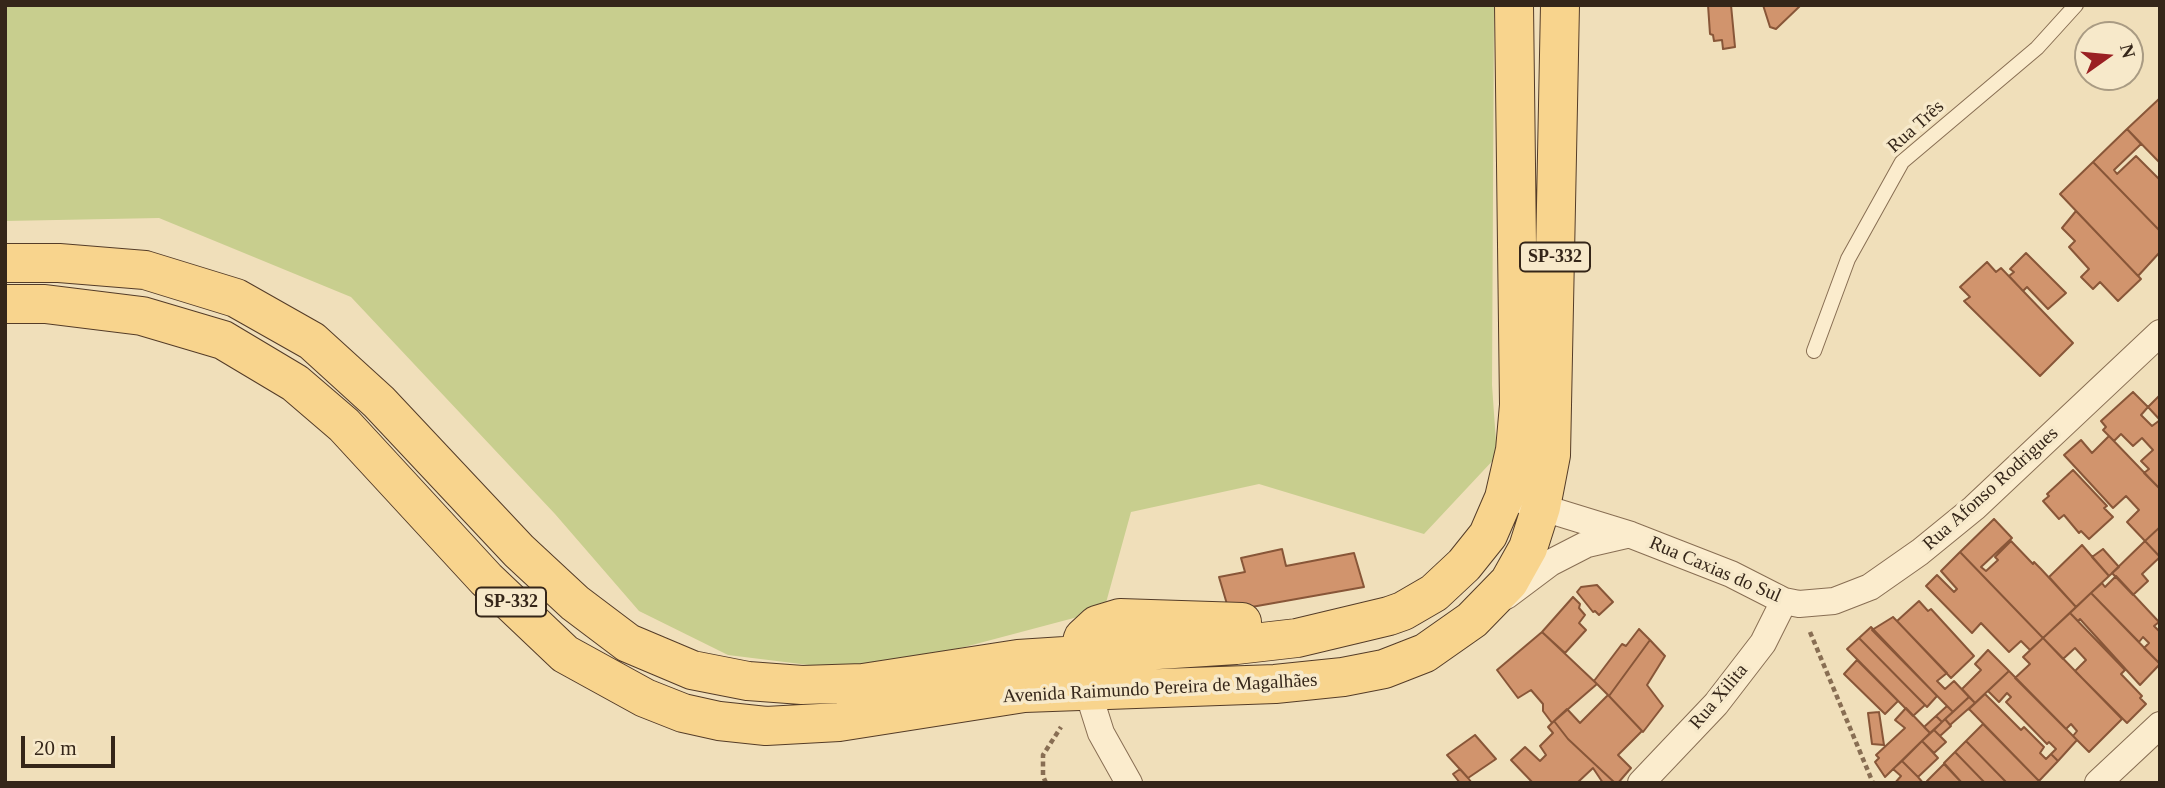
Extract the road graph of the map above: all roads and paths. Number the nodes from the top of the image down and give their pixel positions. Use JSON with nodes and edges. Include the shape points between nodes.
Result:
{"nodes":[{"id":1,"x":1514,"y":5,"type":"edge"},
{"id":2,"x":1560,"y":5,"type":"edge"},
{"id":3,"x":2076,"y":5,"type":"edge"},
{"id":4,"x":5,"y":263,"type":"edge"},
{"id":5,"x":5,"y":304,"type":"edge"},
{"id":6,"x":2160,"y":333,"type":"edge"},
{"id":7,"x":1814,"y":351,"type":"dead end"},
{"id":8,"x":1504,"y":498,"type":"junction"},
{"id":9,"x":1541,"y":507,"type":"junction"},
{"id":10,"x":1631,"y":535,"type":"junction"},
{"id":11,"x":1791,"y":603,"type":"junction"},
{"id":12,"x":1472,"y":620,"type":"junction"},
{"id":13,"x":1082,"y":672,"type":"junction"},
{"id":14,"x":2160,"y":725,"type":"edge"},
{"id":15,"x":1046,"y":783,"type":"edge"},
{"id":16,"x":1129,"y":783,"type":"edge"},
{"id":17,"x":1641,"y":783,"type":"edge"},
{"id":18,"x":1873,"y":783,"type":"edge"},
{"id":19,"x":2098,"y":783,"type":"edge"}],
"edges":[{"from":1,"to":8,"type":"main road","number":"SP-332","via":[[1519,405]]},
{"from":2,"to":9,"type":"main road","name":"Avenida Raimundo Pereira de Magalhães","number":"SP-332","via":[[1551,455]]},
{"from":3,"to":7,"type":"lane","name":"Rua Três","via":[[2037,48],[1902,162],[1847,259]]},
{"from":4,"to":13,"type":"main road","name":"Avenida Raimundo Pereira de Magalhães","number":"SP-332","via":[[145,270],[236,298],[312,341],[379,402],[519,551],[575,603],[628,643],[692,670],[802,685],[851,683],[1018,659]]},
{"from":5,"to":13,"type":"main road","name":"Avenida Raimundo Pereira de Magalhães","number":"SP-332","via":[[142,316],[223,340],[295,383],[344,425],[486,579],[565,654],[645,698],[683,713],[766,726],[839,722],[1024,693]]},
{"from":6,"to":11,"type":"street","name":"Rua Afonso Rodrigues","via":[[1974,508],[1920,552],[1870,587],[1833,601]]},
{"from":8,"to":9,"type":"street","name":"Rua Caxias do Sul"},
{"from":8,"to":13,"type":"main road","number":"SP-332","via":[[1488,535],[1464,565],[1434,593],[1403,611],[1369,622],[1206,623],[1120,618],[1097,625],[1083,638]]},
{"from":9,"to":10,"type":"street","name":"Rua Caxias do Sul"},
{"from":9,"to":12,"type":"main road","name":"Avenida Raimundo Pereira de Magalhães","number":"SP-332","via":[[1528,548],[1509,582]]},
{"from":10,"to":11,"type":"street","name":"Rua Caxias do Sul"},
{"from":10,"to":12,"type":"street","name":"Rua Caxias do Sul","via":[[1587,544],[1550,563]]},
{"from":11,"to":17,"type":"street","name":"Rua Xilita","via":[[1716,704]]},
{"from":11,"to":18,"type":"path"},
{"from":12,"to":13,"type":"main road","name":"Avenida Raimundo Pereira de Magalhães","number":"SP-332","via":[[1425,653],[1343,677],[1275,684]]},
{"from":13,"to":15,"type":"path","via":[[1043,755]]},
{"from":13,"to":16,"type":"street","via":[[1101,733]]},
{"from":14,"to":19,"type":"street"}]}
